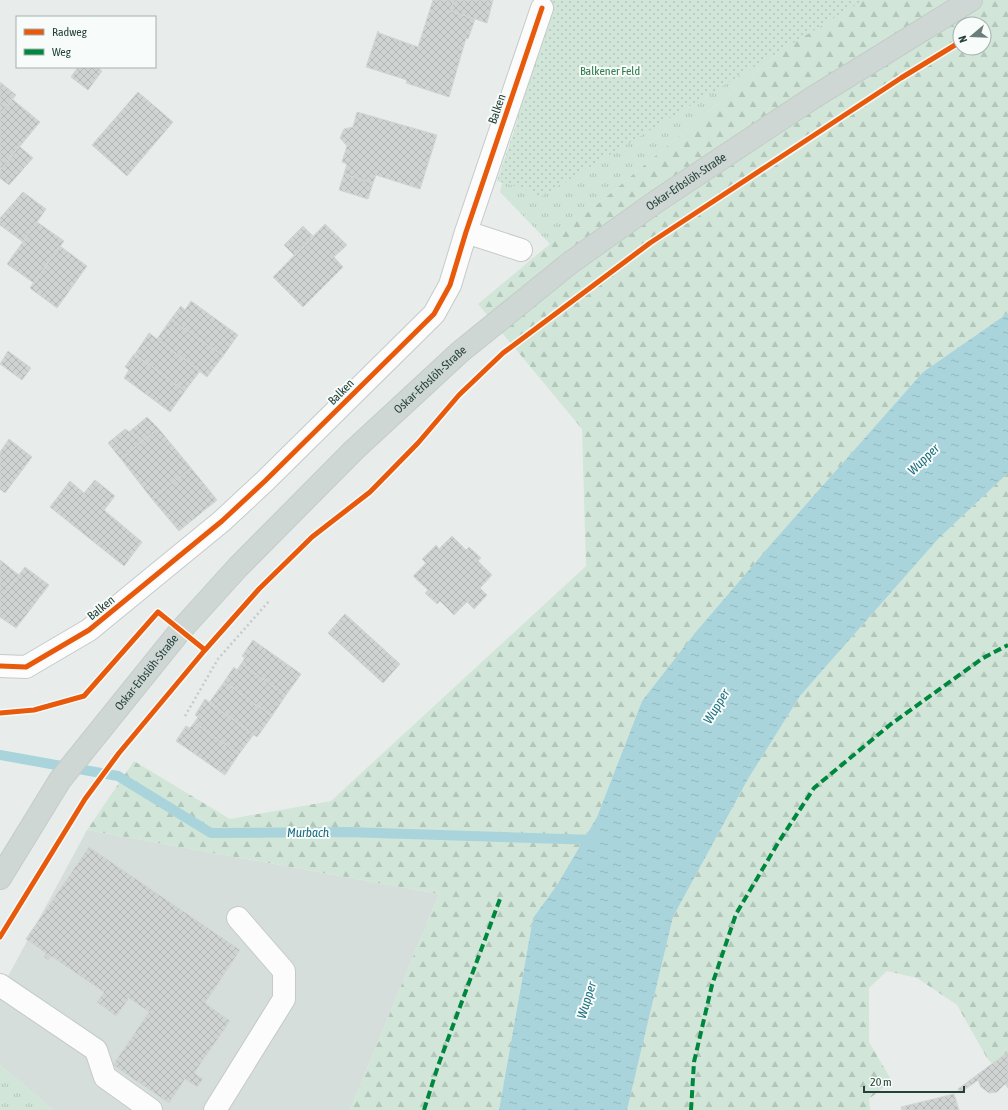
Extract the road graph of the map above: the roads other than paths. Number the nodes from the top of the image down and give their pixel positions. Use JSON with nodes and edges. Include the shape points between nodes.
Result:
{"nodes":[{"id":1,"x":970,"y":0,"type":"edge"},
{"id":2,"x":542,"y":8,"type":"dead end"},
{"id":3,"x":466,"y":232,"type":"junction"},
{"id":4,"x":521,"y":250,"type":"dead end"},
{"id":5,"x":0,"y":666,"type":"edge"},
{"id":6,"x":0,"y":878,"type":"edge"},
{"id":7,"x":238,"y":918,"type":"dead end"},
{"id":8,"x":0,"y":985,"type":"edge"},
{"id":9,"x":151,"y":1110,"type":"edge"},
{"id":10,"x":215,"y":1110,"type":"edge"}],
"edges":[{"from":1,"to":6,"type":"main road","name":"Oskar-Erbslöh-Straße","via":[[814,97],[657,201],[570,263],[460,352],[354,450],[238,567],[180,631],[60,780]]},
{"from":2,"to":3,"type":"street","name":"Balken"},
{"from":3,"to":4,"type":"street"},
{"from":3,"to":5,"type":"street","name":"Balken","via":[[450,286],[434,314],[266,481],[222,521],[89,630],[26,667]]},
{"from":7,"to":10,"type":"street","via":[[284,971],[284,999]]},
{"from":8,"to":9,"type":"street","via":[[96,1050],[105,1077]]}]}
